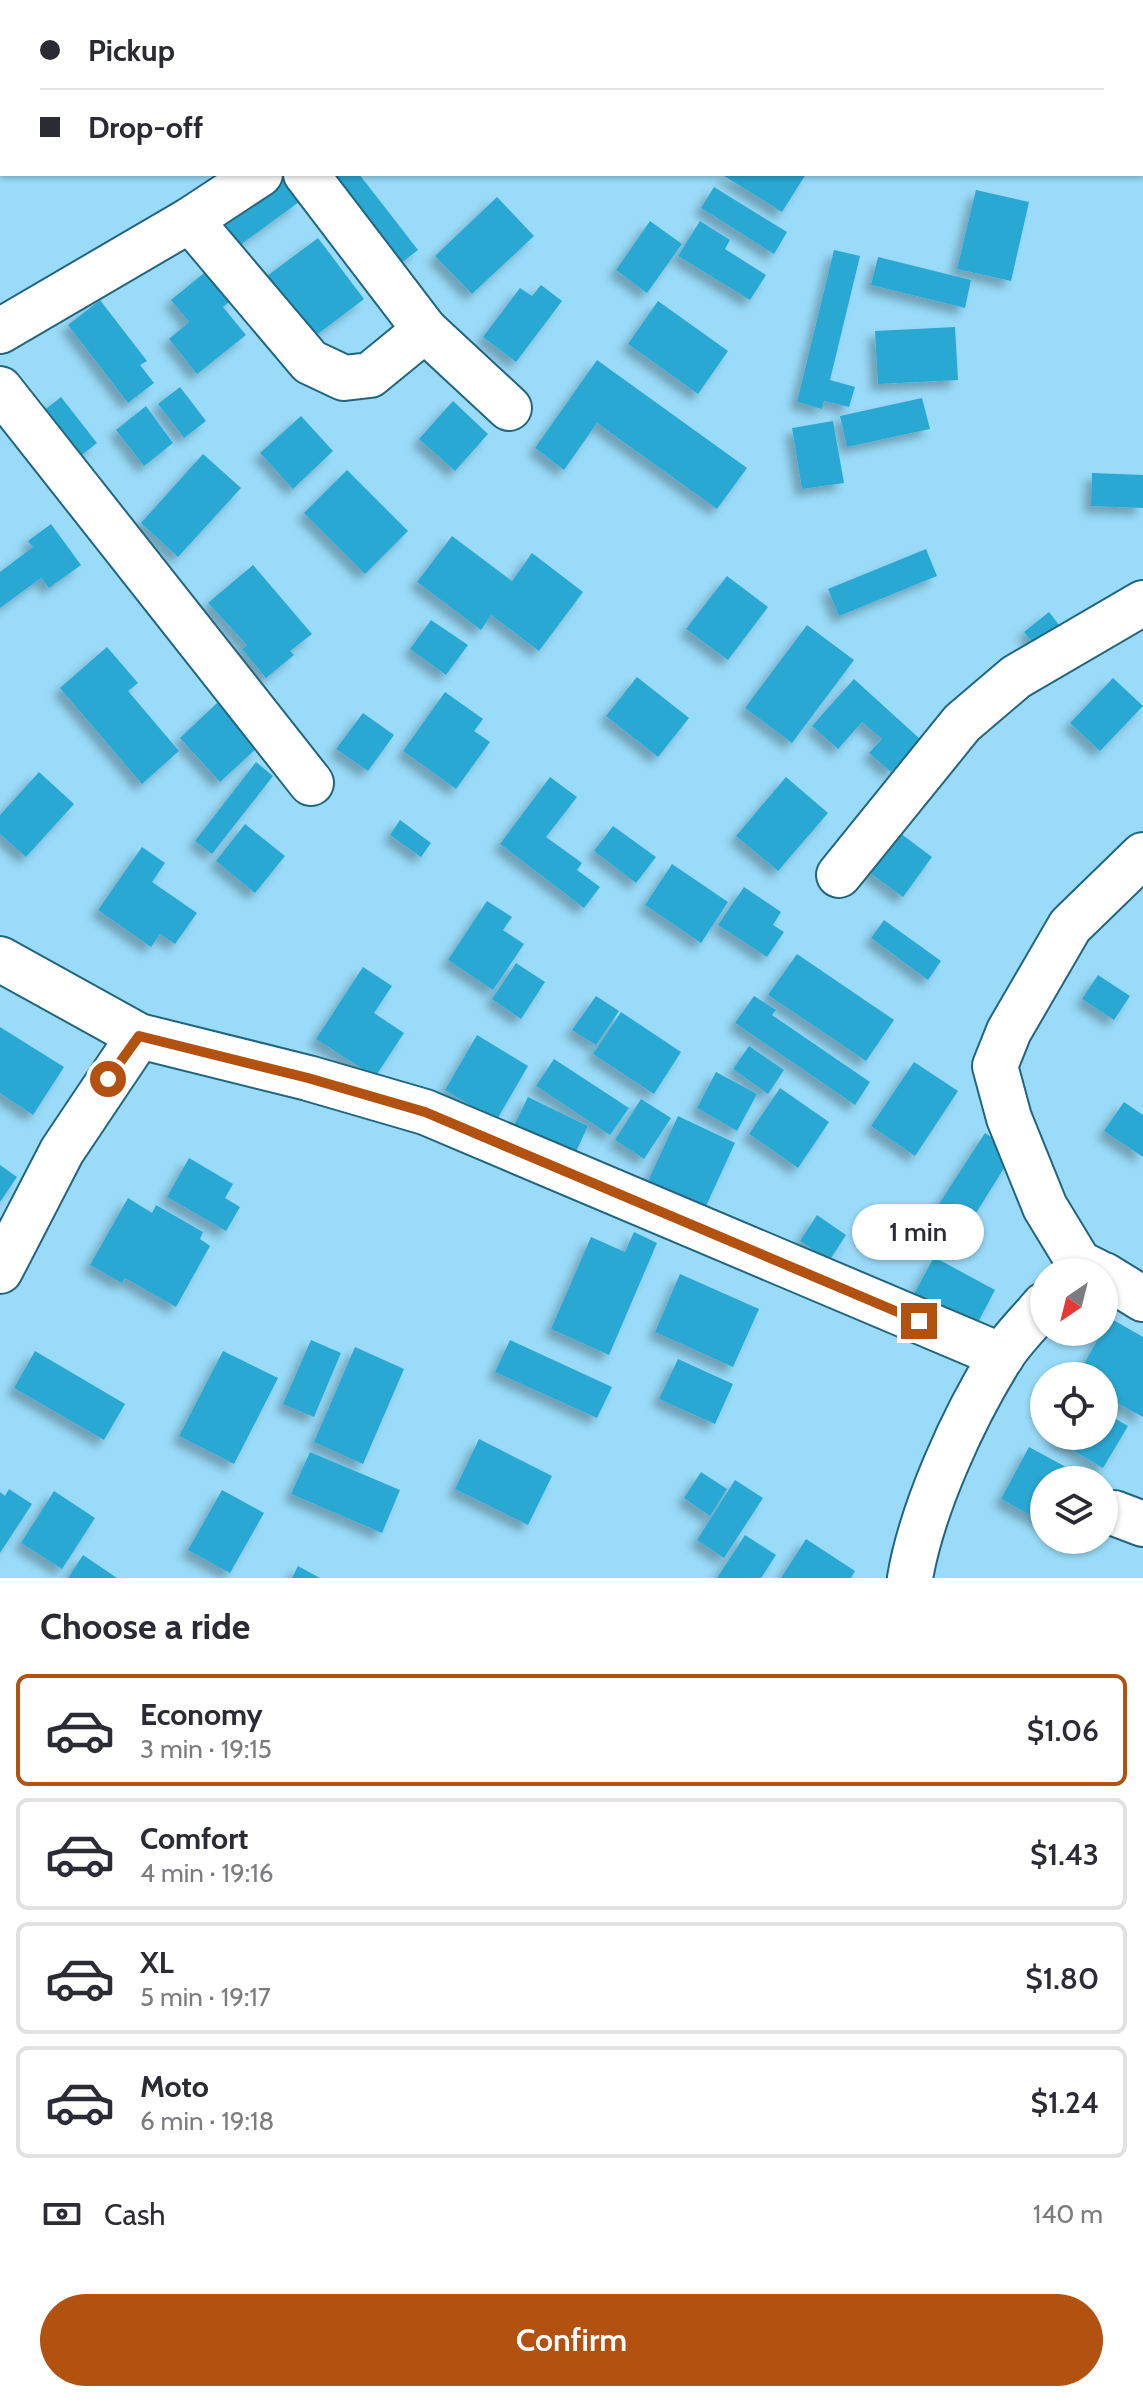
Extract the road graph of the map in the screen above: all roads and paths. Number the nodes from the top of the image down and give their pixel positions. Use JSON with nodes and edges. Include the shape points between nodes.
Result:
{"nodes":[{"id":1,"x":257,"y":176,"type":"edge"},
{"id":2,"x":308,"y":176,"type":"edge"},
{"id":3,"x":190,"y":220,"type":"junction"},
{"id":4,"x":425,"y":330,"type":"junction"},
{"id":5,"x":0,"y":331,"type":"edge"},
{"id":6,"x":0,"y":389,"type":"edge"},
{"id":7,"x":509,"y":408,"type":"dead end"},
{"id":8,"x":1143,"y":603,"type":"edge"},
{"id":9,"x":311,"y":783,"type":"dead end"},
{"id":10,"x":1143,"y":855,"type":"edge"},
{"id":11,"x":839,"y":875,"type":"dead end"},
{"id":12,"x":0,"y":959,"type":"edge"},
{"id":13,"x":139,"y":1036,"type":"junction"},
{"id":14,"x":1079,"y":1258,"type":"edge"},
{"id":15,"x":0,"y":1271,"type":"edge"},
{"id":16,"x":1118,"y":1286,"type":"edge"},
{"id":17,"x":1143,"y":1299,"type":"edge"},
{"id":18,"x":1030,"y":1322,"type":"edge"},
{"id":19,"x":1002,"y":1356,"type":"junction"},
{"id":20,"x":910,"y":1578,"type":"edge"}],
"edges":[{"from":1,"to":3,"type":"street"},
{"from":2,"to":4,"type":"street"},
{"from":3,"to":4,"type":"street","via":[[310,362],[344,378],[370,375]]},
{"from":3,"to":5,"type":"street"},
{"from":4,"to":7,"type":"street"},
{"from":6,"to":9,"type":"street"},
{"from":8,"to":11,"type":"street","via":[[1016,677],[962,723]]},
{"from":10,"to":14,"type":"street","via":[[1070,926],[1009,1031],[995,1066],[1009,1118],[1045,1207]]},
{"from":12,"to":13,"type":"street"},
{"from":13,"to":15,"type":"street","via":[[62,1151]]},
{"from":13,"to":19,"type":"street","via":[[425,1112]]},
{"from":16,"to":17,"type":"street"},
{"from":18,"to":19,"type":"street"},
{"from":19,"to":20,"type":"street","via":[[942,1474],[915,1547]]}]}
